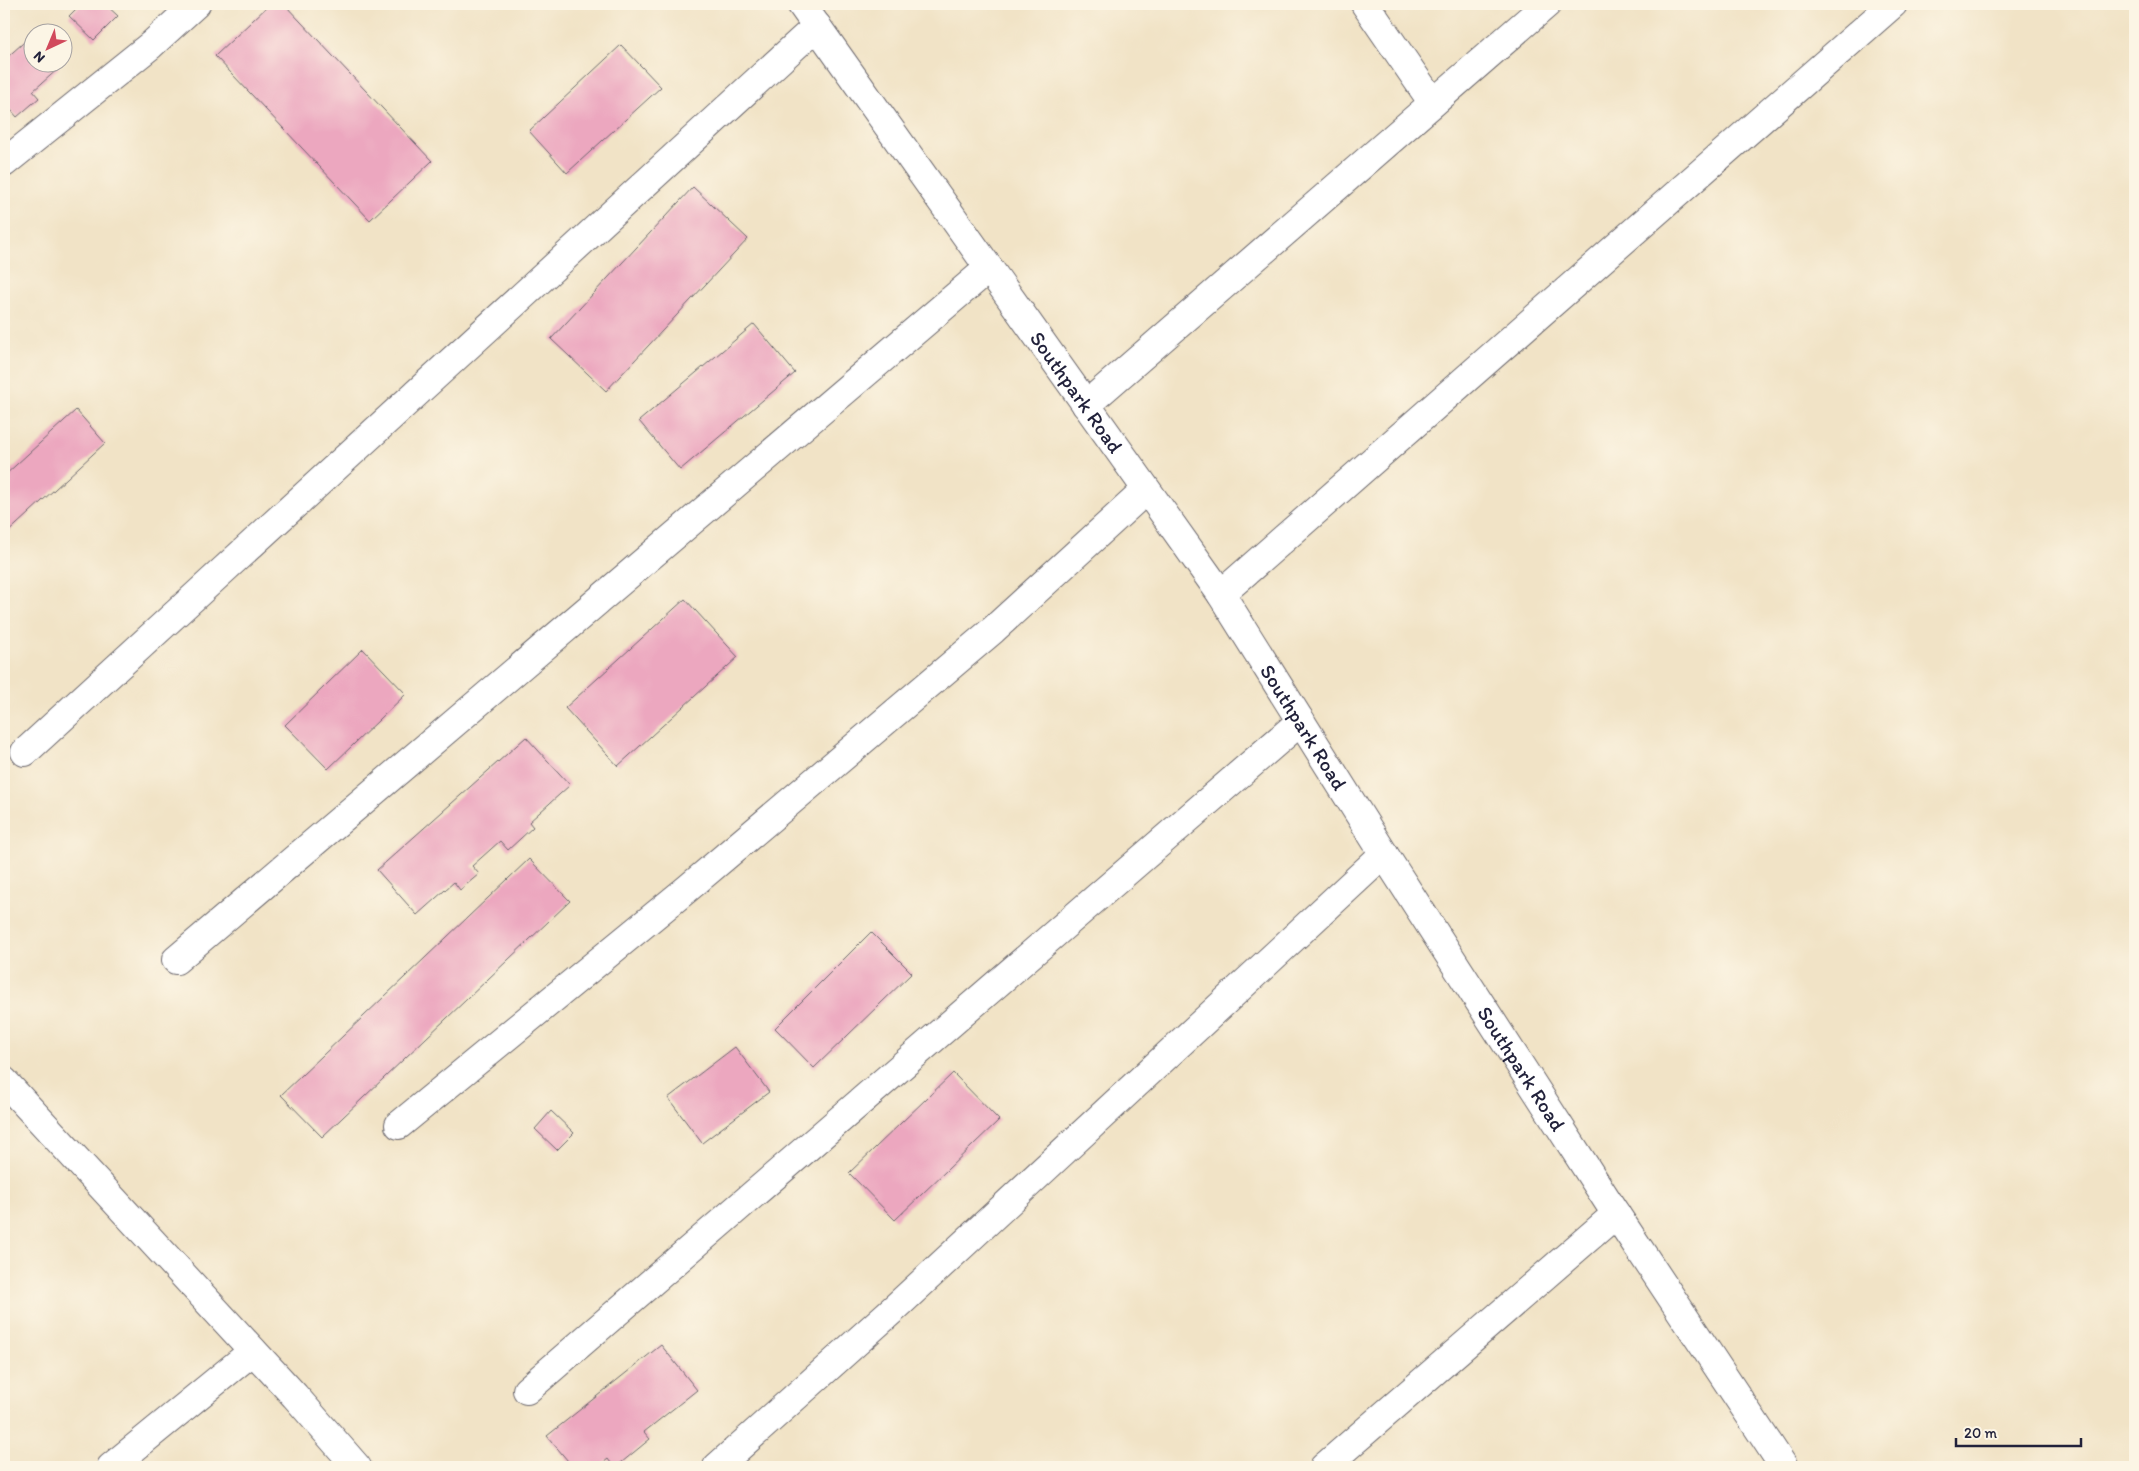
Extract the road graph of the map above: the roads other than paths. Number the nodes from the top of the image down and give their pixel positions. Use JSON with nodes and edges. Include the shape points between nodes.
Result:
{"nodes":[{"id":1,"x":196,"y":4,"type":"edge"},
{"id":2,"x":801,"y":4,"type":"edge"},
{"id":3,"x":1366,"y":4,"type":"edge"},
{"id":4,"x":1548,"y":4,"type":"edge"},
{"id":5,"x":1892,"y":4,"type":"edge"},
{"id":6,"x":817,"y":26,"type":"junction"},
{"id":7,"x":1433,"y":103,"type":"junction"},
{"id":8,"x":4,"y":163,"type":"edge"},
{"id":9,"x":989,"y":268,"type":"junction"},
{"id":10,"x":1086,"y":405,"type":"junction"},
{"id":11,"x":1146,"y":490,"type":"junction"},
{"id":12,"x":1221,"y":594,"type":"junction"},
{"id":13,"x":1301,"y":721,"type":"junction"},
{"id":14,"x":26,"y":752,"type":"dead end"},
{"id":15,"x":1384,"y":854,"type":"junction"},
{"id":16,"x":176,"y":960,"type":"dead end"},
{"id":17,"x":4,"y":1080,"type":"edge"},
{"id":18,"x":399,"y":1126,"type":"dead end"},
{"id":19,"x":1616,"y":1214,"type":"junction"},
{"id":20,"x":253,"y":1351,"type":"junction"},
{"id":21,"x":527,"y":1390,"type":"dead end"},
{"id":22,"x":110,"y":1467,"type":"edge"},
{"id":23,"x":357,"y":1467,"type":"edge"},
{"id":24,"x":717,"y":1467,"type":"edge"},
{"id":25,"x":1324,"y":1467,"type":"edge"},
{"id":26,"x":1784,"y":1467,"type":"edge"}],
"edges":[{"from":1,"to":8,"type":"street","via":[[151,45]]},
{"from":2,"to":6,"type":"street","name":"Southpark Road"},
{"from":3,"to":7,"type":"street"},
{"from":4,"to":7,"type":"street"},
{"from":5,"to":12,"type":"street"},
{"from":6,"to":9,"type":"street","name":"Southpark Road"},
{"from":6,"to":14,"type":"street"},
{"from":7,"to":10,"type":"street"},
{"from":9,"to":10,"type":"street","name":"Southpark Road"},
{"from":9,"to":16,"type":"street"},
{"from":10,"to":11,"type":"street","name":"Southpark Road"},
{"from":11,"to":12,"type":"street","name":"Southpark Road"},
{"from":11,"to":18,"type":"street","via":[[986,636],[680,895]]},
{"from":12,"to":13,"type":"street","name":"Southpark Road"},
{"from":13,"to":15,"type":"street","name":"Southpark Road"},
{"from":13,"to":21,"type":"street"},
{"from":15,"to":19,"type":"street","name":"Southpark Road"},
{"from":15,"to":24,"type":"street","via":[[898,1305]]},
{"from":17,"to":20,"type":"street"},
{"from":19,"to":25,"type":"street"},
{"from":19,"to":26,"type":"street","name":"Southpark Road"},
{"from":20,"to":22,"type":"street"},
{"from":20,"to":23,"type":"street"}]}
